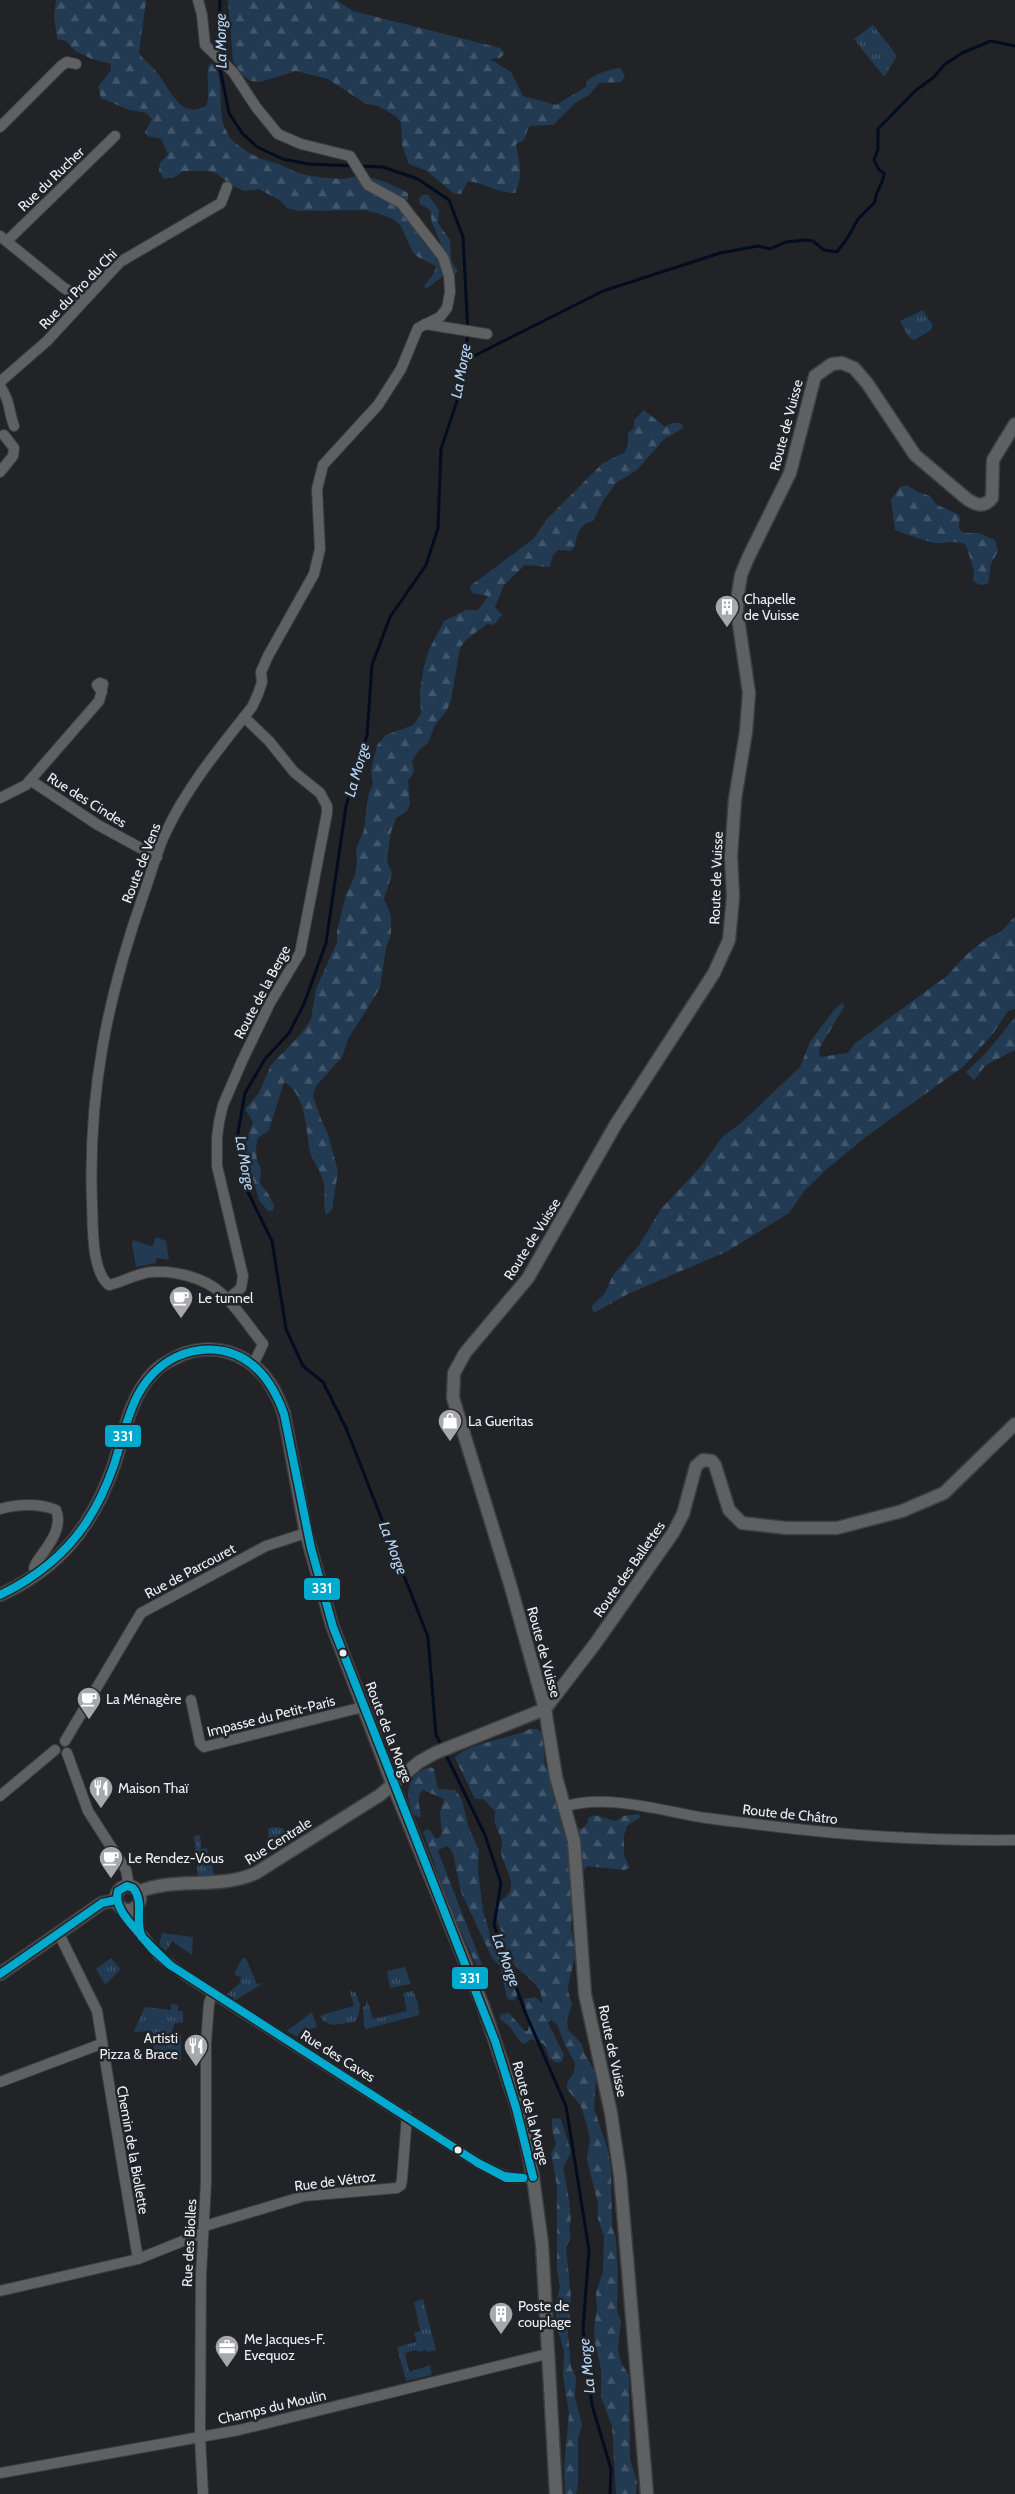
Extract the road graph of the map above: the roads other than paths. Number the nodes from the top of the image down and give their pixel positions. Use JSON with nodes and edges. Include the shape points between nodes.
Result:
{"nodes":[{"id":1,"x":198,"y":0,"type":"edge"},
{"id":2,"x":76,"y":64,"type":"dead end"},
{"id":3,"x":0,"y":127,"type":"edge"},
{"id":4,"x":115,"y":136,"type":"dead end"},
{"id":5,"x":227,"y":187,"type":"dead end"},
{"id":6,"x":3,"y":238,"type":"edge"},
{"id":7,"x":84,"y":299,"type":"junction"},
{"id":8,"x":425,"y":324,"type":"junction"},
{"id":9,"x":482,"y":333,"type":"dead end"},
{"id":10,"x":0,"y":384,"type":"edge"},
{"id":11,"x":1015,"y":424,"type":"edge"},
{"id":12,"x":14,"y":426,"type":"dead end"},
{"id":13,"x":4,"y":435,"type":"dead end"},
{"id":14,"x":0,"y":472,"type":"edge"},
{"id":15,"x":102,"y":692,"type":"dead end"},
{"id":16,"x":244,"y":717,"type":"junction"},
{"id":17,"x":30,"y":780,"type":"junction"},
{"id":18,"x":0,"y":798,"type":"edge"},
{"id":19,"x":157,"y":857,"type":"junction"},
{"id":20,"x":228,"y":1300,"type":"junction"},
{"id":21,"x":253,"y":1365,"type":"junction"},
{"id":22,"x":1015,"y":1424,"type":"edge"},
{"id":23,"x":0,"y":1509,"type":"edge"},
{"id":24,"x":306,"y":1533,"type":"junction"},
{"id":25,"x":38,"y":1574,"type":"junction"},
{"id":26,"x":0,"y":1595,"type":"edge"},
{"id":27,"x":191,"y":1700,"type":"dead end"},
{"id":28,"x":363,"y":1707,"type":"junction"},
{"id":29,"x":544,"y":1709,"type":"junction"},
{"id":30,"x":65,"y":1741,"type":"junction"},
{"id":31,"x":55,"y":1750,"type":"junction"},
{"id":32,"x":68,"y":1753,"type":"junction"},
{"id":33,"x":393,"y":1785,"type":"junction"},
{"id":34,"x":0,"y":1796,"type":"edge"},
{"id":35,"x":564,"y":1808,"type":"junction"},
{"id":36,"x":1015,"y":1840,"type":"edge"},
{"id":37,"x":135,"y":1894,"type":"junction"},
{"id":38,"x":118,"y":1904,"type":"junction"},
{"id":39,"x":140,"y":1933,"type":"junction"},
{"id":40,"x":59,"y":1934,"type":"junction"},
{"id":41,"x":0,"y":1974,"type":"edge"},
{"id":42,"x":213,"y":1993,"type":"junction"},
{"id":43,"x":101,"y":2044,"type":"junction"},
{"id":44,"x":0,"y":2082,"type":"edge"},
{"id":45,"x":407,"y":2116,"type":"junction"},
{"id":46,"x":533,"y":2177,"type":"junction"},
{"id":47,"x":204,"y":2230,"type":"junction"},
{"id":48,"x":138,"y":2259,"type":"junction"},
{"id":49,"x":0,"y":2291,"type":"edge"},
{"id":50,"x":547,"y":2354,"type":"junction"},
{"id":51,"x":200,"y":2438,"type":"junction"},
{"id":52,"x":0,"y":2473,"type":"edge"},
{"id":53,"x":203,"y":2494,"type":"edge"},
{"id":54,"x":556,"y":2494,"type":"edge"},
{"id":55,"x":647,"y":2494,"type":"edge"}],
"edges":[{"from":1,"to":8,"type":"street","via":[[205,45],[233,72],[256,108],[278,134],[301,144],[350,156],[368,185],[400,203],[443,257],[449,276],[447,308],[440,317]]},
{"from":2,"to":3,"type":"street","via":[[67,62],[61,66]]},
{"from":4,"to":6,"type":"street","name":"Rue du Rucher"},
{"from":5,"to":7,"type":"street","name":"Rue du Pro du Chi","via":[[221,203],[131,254]]},
{"from":6,"to":7,"type":"street","via":[[64,288]]},
{"from":7,"to":10,"type":"street","name":"Rue du Pro du Chi","via":[[47,341]]},
{"from":8,"to":9,"type":"street"},
{"from":8,"to":16,"type":"street","name":"Route de Vens","via":[[418,328],[401,369],[383,398],[323,465],[317,489],[320,549],[314,574],[268,656],[261,672],[258,694]]},
{"from":10,"to":12,"type":"street","via":[[11,408]]},
{"from":11,"to":29,"type":"street","name":"Route de Vuisse","via":[[993,460],[992,498],[986,503],[976,504],[915,455],[854,368],[842,363],[826,366],[812,382],[790,473],[741,574],[737,610],[748,703],[735,799],[729,940],[714,973],[616,1124],[528,1278],[465,1353],[454,1373],[453,1398]]},
{"from":13,"to":14,"type":"street","via":[[14,448],[13,456]]},
{"from":15,"to":17,"type":"street","name":"Rue des Cindes","via":[[81,724]]},
{"from":16,"to":19,"type":"street","name":"Route de Vens","via":[[183,800],[165,833]]},
{"from":16,"to":20,"type":"street","name":"Route de la Berge","via":[[294,772],[320,793],[327,813],[300,953],[242,1061],[219,1122],[216,1138],[218,1166],[243,1276],[240,1288]]},
{"from":17,"to":18,"type":"street","name":"Rue des Cindes"},
{"from":17,"to":19,"type":"street","name":"Rue des Cindes","via":[[98,825]]},
{"from":19,"to":20,"type":"street","name":"Route de Vens","via":[[127,942],[110,1003],[93,1105],[90,1152],[97,1260],[102,1280],[109,1285],[142,1274],[168,1272],[212,1287]]},
{"from":20,"to":21,"type":"street","name":"Route de Vens","via":[[263,1344]]},
{"from":21,"to":24,"type":"street","name":"Route de la Morge","via":[[273,1387],[284,1414]]},
{"from":21,"to":25,"type":"street","name":"Route de la Morge","via":[[219,1350],[204,1350],[170,1360],[154,1372],[135,1400],[108,1482],[90,1516],[67,1549]]},
{"from":22,"to":29,"type":"street","name":"Route des Ballettes","via":[[944,1493],[902,1511],[837,1528],[786,1528],[742,1523],[729,1510],[715,1465],[712,1461],[703,1460],[696,1466],[683,1514],[674,1533]]},
{"from":23,"to":25,"type":"street","via":[[38,1506],[56,1510],[56,1533],[36,1563],[34,1568]]},
{"from":24,"to":28,"type":"street","name":"Route de la Morge","via":[[332,1624]]},
{"from":24,"to":30,"type":"street","name":"Rue de Parcouret","via":[[266,1546],[141,1613]]},
{"from":25,"to":26,"type":"street","name":"Route de la Morge"},
{"from":27,"to":28,"type":"street","name":"Impasse du Petit-Paris","via":[[200,1743],[204,1747]]},
{"from":28,"to":33,"type":"street","name":"Route de la Morge"},
{"from":29,"to":33,"type":"street","name":"Rue Centrale","via":[[435,1753],[419,1762]]},
{"from":29,"to":35,"type":"street","name":"Route de Vuisse"},
{"from":30,"to":31,"type":"street","via":[[58,1742]]},
{"from":30,"to":32,"type":"street","via":[[70,1746]]},
{"from":31,"to":32,"type":"street","via":[[60,1755]]},
{"from":31,"to":34,"type":"street"},
{"from":32,"to":37,"type":"street","via":[[88,1811],[126,1870]]},
{"from":33,"to":37,"type":"street","name":"Rue Centrale","via":[[240,1880],[167,1885]]},
{"from":33,"to":46,"type":"street","name":"Route de la Morge","via":[[483,2006],[516,2104]]},
{"from":35,"to":36,"type":"street","name":"Route de Châtro","via":[[578,1803],[612,1804],[668,1809],[705,1818],[899,1839]]},
{"from":35,"to":55,"type":"street","name":"Route de Vuisse","via":[[574,1841],[585,1994],[611,2113],[620,2175]]},
{"from":37,"to":38,"type":"street","name":"Rue Centrale","via":[[130,1909]]},
{"from":37,"to":38,"type":"street","name":"Rue Centrale","via":[[119,1890]]},
{"from":37,"to":39,"type":"street"},
{"from":38,"to":39,"type":"street","name":"Rue des Caves"},
{"from":38,"to":40,"type":"street","name":"Rue Centrale","via":[[102,1903]]},
{"from":39,"to":42,"type":"street","name":"Rue des Caves","via":[[159,1956]]},
{"from":40,"to":41,"type":"street","name":"Rue Centrale"},
{"from":40,"to":43,"type":"street","name":"Chemin de la Biollette","via":[[92,2000]]},
{"from":42,"to":45,"type":"street","name":"Rue des Caves"},
{"from":42,"to":47,"type":"street","name":"Rue des Biolles","via":[[209,2003],[206,2043]]},
{"from":43,"to":44,"type":"street"},
{"from":43,"to":48,"type":"street","name":"Chemin de la Biollette"},
{"from":45,"to":46,"type":"street","name":"Rue des Caves","via":[[506,2178]]},
{"from":45,"to":47,"type":"street","name":"Rue de Vétroz","via":[[402,2179],[397,2188],[304,2196]]},
{"from":46,"to":50,"type":"street","name":"Route de la Morge","via":[[542,2244]]},
{"from":47,"to":48,"type":"street","name":"Rue de Vétroz"},
{"from":47,"to":51,"type":"street","name":"Rue des Biolles"},
{"from":48,"to":49,"type":"street","name":"Rue de Vétroz"},
{"from":50,"to":51,"type":"street","name":"Champs du Moulin"},
{"from":50,"to":54,"type":"street","name":"Route de la Morge"},
{"from":51,"to":52,"type":"street","name":"Champs du Moulin"},
{"from":51,"to":53,"type":"street","name":"Rue des Biolles"}]}
